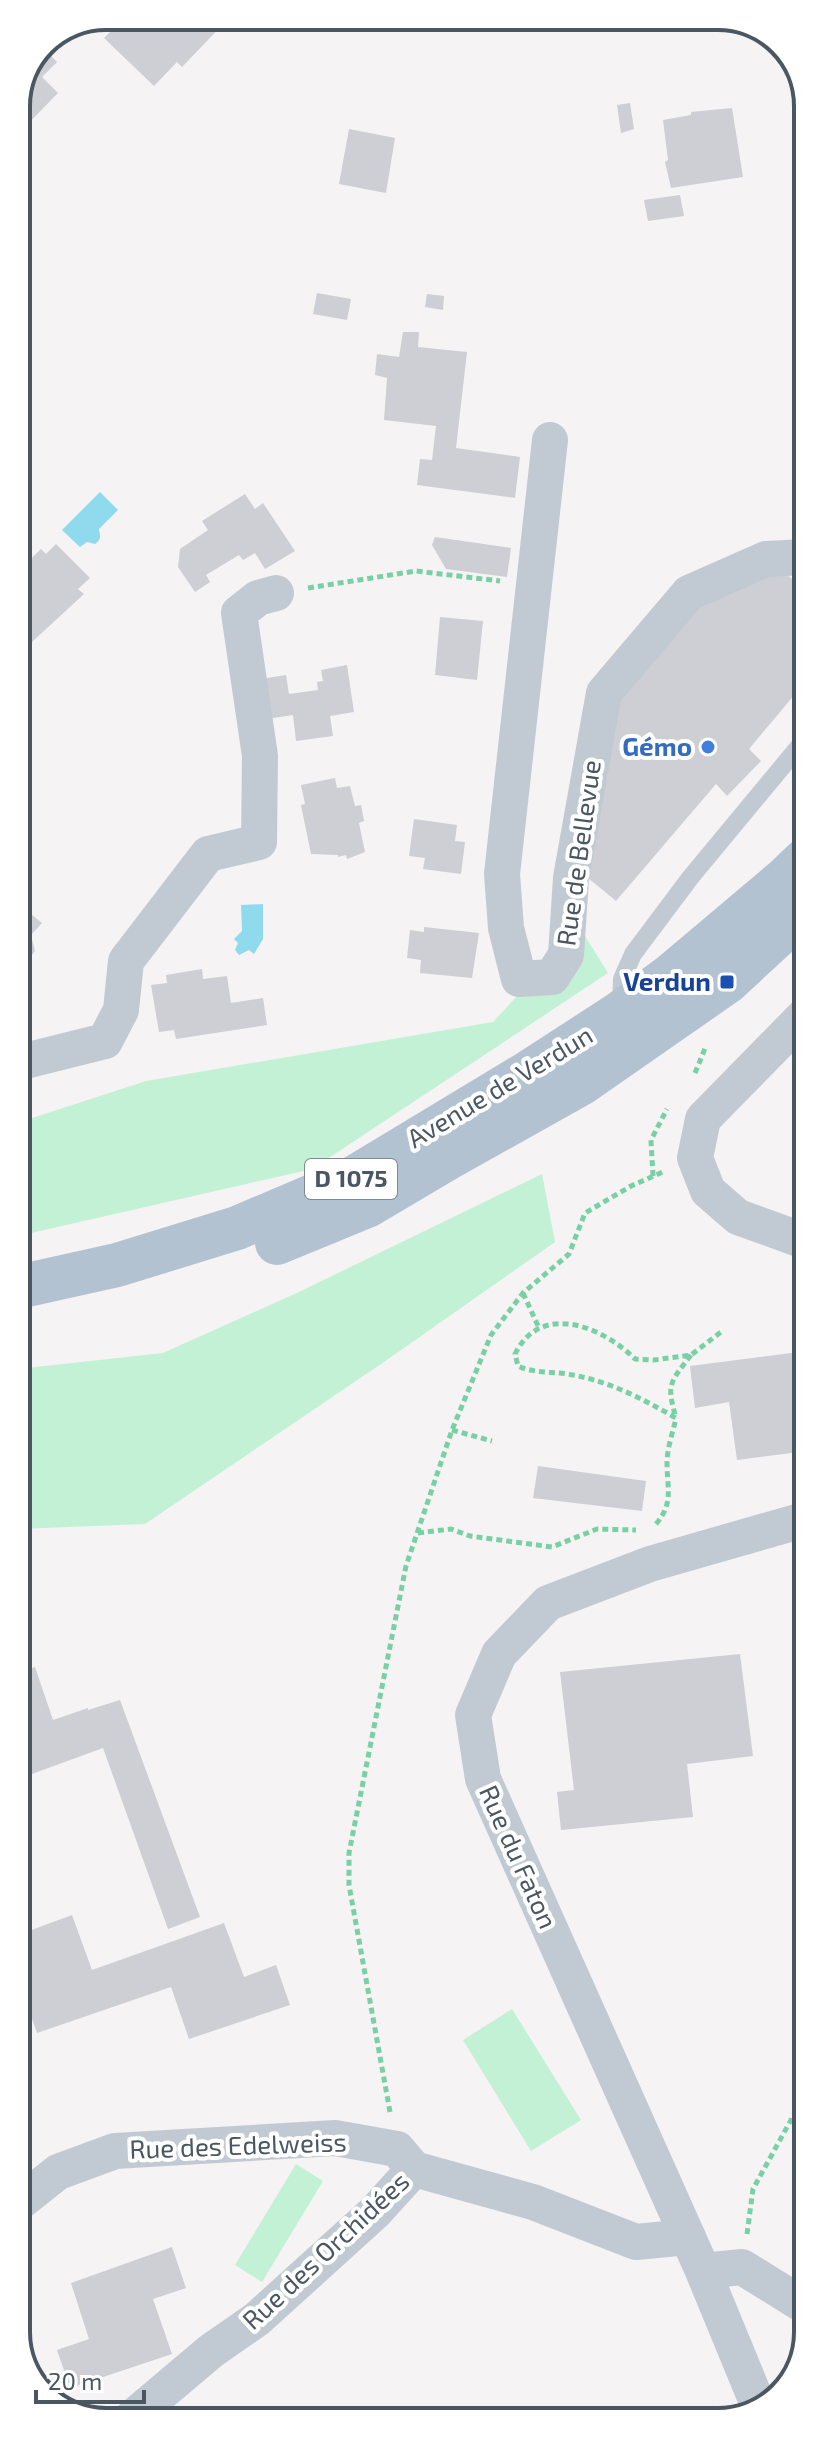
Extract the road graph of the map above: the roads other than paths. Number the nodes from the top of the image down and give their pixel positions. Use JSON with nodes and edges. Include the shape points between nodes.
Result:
{"nodes":[{"id":1,"x":550,"y":440,"type":"dead end"},
{"id":2,"x":794,"y":558,"type":"edge"},
{"id":3,"x":276,"y":593,"type":"road end"},
{"id":4,"x":794,"y":752,"type":"edge"},
{"id":5,"x":794,"y":870,"type":"edge"},
{"id":6,"x":794,"y":920,"type":"edge"},
{"id":7,"x":620,"y":1013,"type":"junction"},
{"id":8,"x":794,"y":1026,"type":"edge"},
{"id":9,"x":30,"y":1060,"type":"edge"},
{"id":10,"x":794,"y":1237,"type":"edge"},
{"id":11,"x":30,"y":1284,"type":"edge"},
{"id":12,"x":30,"y":1316,"type":"edge"},
{"id":13,"x":794,"y":1523,"type":"edge"},
{"id":14,"x":405,"y":2159,"type":"junction"},
{"id":15,"x":30,"y":2194,"type":"edge"},
{"id":16,"x":688,"y":2237,"type":"junction"},
{"id":17,"x":703,"y":2271,"type":"junction"},
{"id":18,"x":794,"y":2299,"type":"edge"},
{"id":19,"x":755,"y":2398,"type":"edge"},
{"id":20,"x":144,"y":2408,"type":"edge"}],
"edges":[{"from":1,"to":2,"type":"street","name":"Rue de Bellevue","via":[[502,874],[506,928],[519,979],[552,977],[566,955],[571,878],[604,693],[689,593],[766,559]]},
{"from":3,"to":9,"type":"street","via":[[258,598],[239,613],[260,756],[259,842],[208,854],[126,961],[121,1010],[105,1041]]},
{"from":4,"to":7,"type":"lane","via":[[633,954],[622,979]]},
{"from":5,"to":7,"type":"main road","name":"Avenue de Verdun","number":"D 1075"},
{"from":6,"to":12,"type":"main road","name":"Avenue de Verdun","number":"D 1075","via":[[727,982],[582,1083],[367,1206],[252,1253]]},
{"from":7,"to":11,"type":"main road","name":"Avenue de Verdun","number":"D 1075","via":[[350,1180],[237,1228],[117,1265]]},
{"from":8,"to":10,"type":"street","via":[[703,1119],[695,1158],[708,1191],[738,1217]]},
{"from":13,"to":16,"type":"street","name":"Rue du Faton","via":[[650,1564],[548,1603],[499,1654],[473,1715],[483,1779]]},
{"from":14,"to":15,"type":"street","name":"Rue des Edelweiss","via":[[335,2138],[115,2151],[58,2172]]},
{"from":14,"to":16,"type":"street","name":"Rue des Orchidées","via":[[636,2242]]},
{"from":14,"to":20,"type":"street","name":"Rue des Orchidées","via":[[375,2212],[257,2319]]},
{"from":16,"to":17,"type":"street","name":"Rue du Faton"},
{"from":17,"to":18,"type":"street","via":[[742,2267]]},
{"from":17,"to":19,"type":"street","name":"Rue du Faton"}]}
